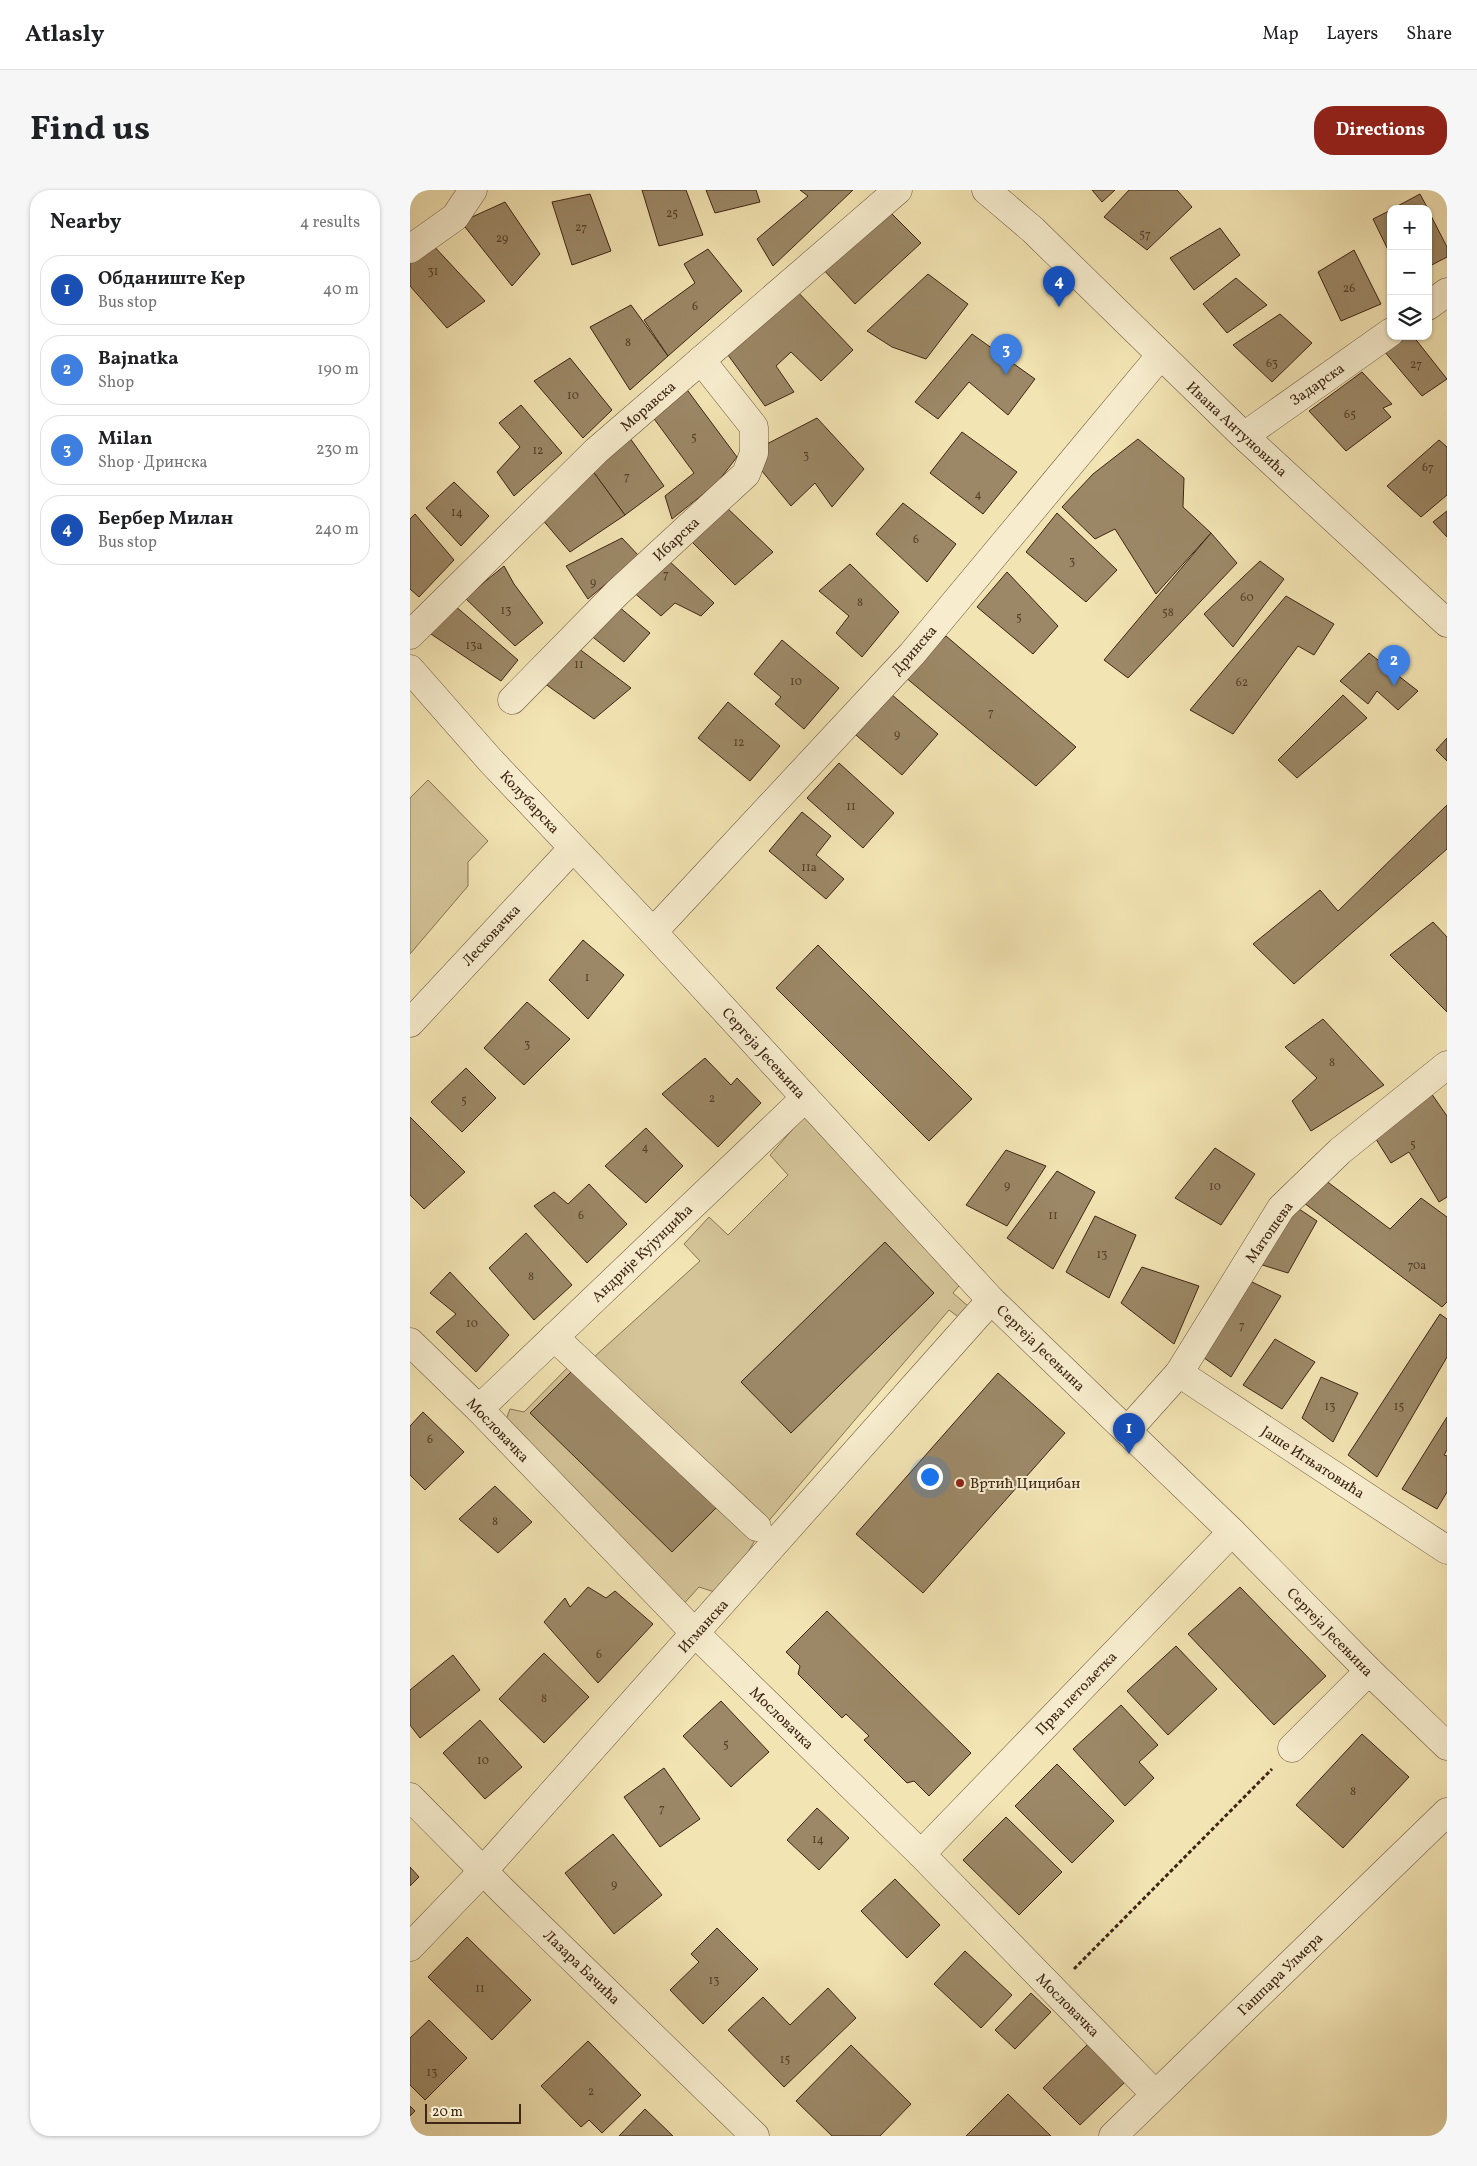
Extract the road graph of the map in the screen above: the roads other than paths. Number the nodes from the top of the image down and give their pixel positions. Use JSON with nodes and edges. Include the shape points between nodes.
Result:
{"nodes":[{"id":1,"x":473,"y":190,"type":"edge"},
{"id":2,"x":898,"y":190,"type":"edge"},
{"id":3,"x":986,"y":190,"type":"edge"},
{"id":4,"x":1009,"y":190,"type":"edge"},
{"id":5,"x":1032,"y":230,"type":"junction"},
{"id":6,"x":410,"y":249,"type":"edge"},
{"id":7,"x":1447,"y":292,"type":"edge"},
{"id":8,"x":1432,"y":303,"type":"edge"},
{"id":9,"x":1387,"y":335,"type":"edge"},
{"id":10,"x":1160,"y":356,"type":"junction"},
{"id":11,"x":701,"y":360,"type":"junction"},
{"id":12,"x":1244,"y":436,"type":"junction"},
{"id":13,"x":1447,"y":623,"type":"edge"},
{"id":14,"x":410,"y":635,"type":"edge"},
{"id":15,"x":410,"y":669,"type":"edge"},
{"id":16,"x":512,"y":700,"type":"dead end"},
{"id":17,"x":573,"y":848,"type":"junction"},
{"id":18,"x":653,"y":932,"type":"junction"},
{"id":19,"x":410,"y":1023,"type":"edge"},
{"id":20,"x":1447,"y":1065,"type":"edge"},
{"id":21,"x":805,"y":1098,"type":"junction"},
{"id":22,"x":991,"y":1300,"type":"junction"},
{"id":23,"x":554,"y":1337,"type":"junction"},
{"id":24,"x":410,"y":1342,"type":"edge"},
{"id":25,"x":1179,"y":1373,"type":"junction"},
{"id":26,"x":479,"y":1409,"type":"junction"},
{"id":27,"x":1127,"y":1430,"type":"junction"},
{"id":28,"x":757,"y":1527,"type":"dead end"},
{"id":29,"x":1232,"y":1532,"type":"junction"},
{"id":30,"x":1447,"y":1550,"type":"edge"},
{"id":31,"x":696,"y":1634,"type":"junction"},
{"id":32,"x":1369,"y":1672,"type":"junction"},
{"id":33,"x":1447,"y":1746,"type":"edge"},
{"id":34,"x":1292,"y":1748,"type":"road end"},
{"id":35,"x":410,"y":1797,"type":"edge"},
{"id":36,"x":1447,"y":1812,"type":"edge"},
{"id":37,"x":921,"y":1854,"type":"junction"},
{"id":38,"x":484,"y":1871,"type":"junction"},
{"id":39,"x":410,"y":1947,"type":"edge"},
{"id":40,"x":1155,"y":2094,"type":"junction"},
{"id":41,"x":755,"y":2136,"type":"edge"},
{"id":42,"x":1113,"y":2136,"type":"edge"}],
"edges":[{"from":1,"to":6,"type":"street","via":[[455,217]]},
{"from":2,"to":11,"type":"street","name":"Моравска"},
{"from":3,"to":5,"type":"street","name":"Ивана Антуновића"},
{"from":4,"to":5,"type":"street","name":"Ивана Антуновића"},
{"from":5,"to":10,"type":"street","name":"Ивана Антуновића"},
{"from":7,"to":8,"type":"street"},
{"from":9,"to":12,"type":"street","name":"Задарска"},
{"from":10,"to":12,"type":"street","name":"Ивана Антуновића"},
{"from":10,"to":18,"type":"street","name":"Дринска","via":[[912,654]]},
{"from":11,"to":14,"type":"street","name":"Моравска","via":[[596,451]]},
{"from":11,"to":16,"type":"street","name":"Ибарска","via":[[754,427],[754,453],[746,474],[618,592]]},
{"from":12,"to":13,"type":"street","name":"Ивана Антуновића"},
{"from":15,"to":17,"type":"street","name":"Колубарска"},
{"from":17,"to":18,"type":"street","name":"Колубарска"},
{"from":17,"to":19,"type":"street","name":"Лесковачка"},
{"from":18,"to":21,"type":"street","name":"Сергеја Јесењина"},
{"from":20,"to":25,"type":"street","name":"Матошева","via":[[1340,1151],[1281,1208]]},
{"from":21,"to":22,"type":"street","name":"Сергеја Јесењина"},
{"from":21,"to":23,"type":"street","name":"Андрије Кујунџића"},
{"from":22,"to":27,"type":"street","name":"Сергеја Јесењина"},
{"from":22,"to":31,"type":"street","name":"Игманска"},
{"from":23,"to":26,"type":"street","name":"Андрије Кујунџића"},
{"from":23,"to":28,"type":"street"},
{"from":24,"to":26,"type":"street","name":"Мословачка"},
{"from":25,"to":27,"type":"street","name":"Матошева"},
{"from":25,"to":30,"type":"street","name":"Јаше Игњатовића"},
{"from":26,"to":31,"type":"street","name":"Мословачка"},
{"from":27,"to":29,"type":"street","name":"Сергеја Јесењина"},
{"from":29,"to":32,"type":"street","name":"Сергеја Јесењина"},
{"from":29,"to":37,"type":"street","name":"Прва петољетка"},
{"from":31,"to":37,"type":"street","name":"Мословачка"},
{"from":31,"to":38,"type":"street","name":"Игманска"},
{"from":32,"to":33,"type":"street","name":"Сергеја Јесењина"},
{"from":32,"to":34,"type":"street"},
{"from":35,"to":38,"type":"street","name":"Лазара Бачића"},
{"from":36,"to":40,"type":"street","name":"Гашпара Улмера"},
{"from":37,"to":40,"type":"street","name":"Мословачка"},
{"from":38,"to":39,"type":"street","name":"Игманска"},
{"from":38,"to":41,"type":"street","name":"Лазара Бачића"},
{"from":40,"to":42,"type":"street","name":"Гашпара Улмера"}]}
